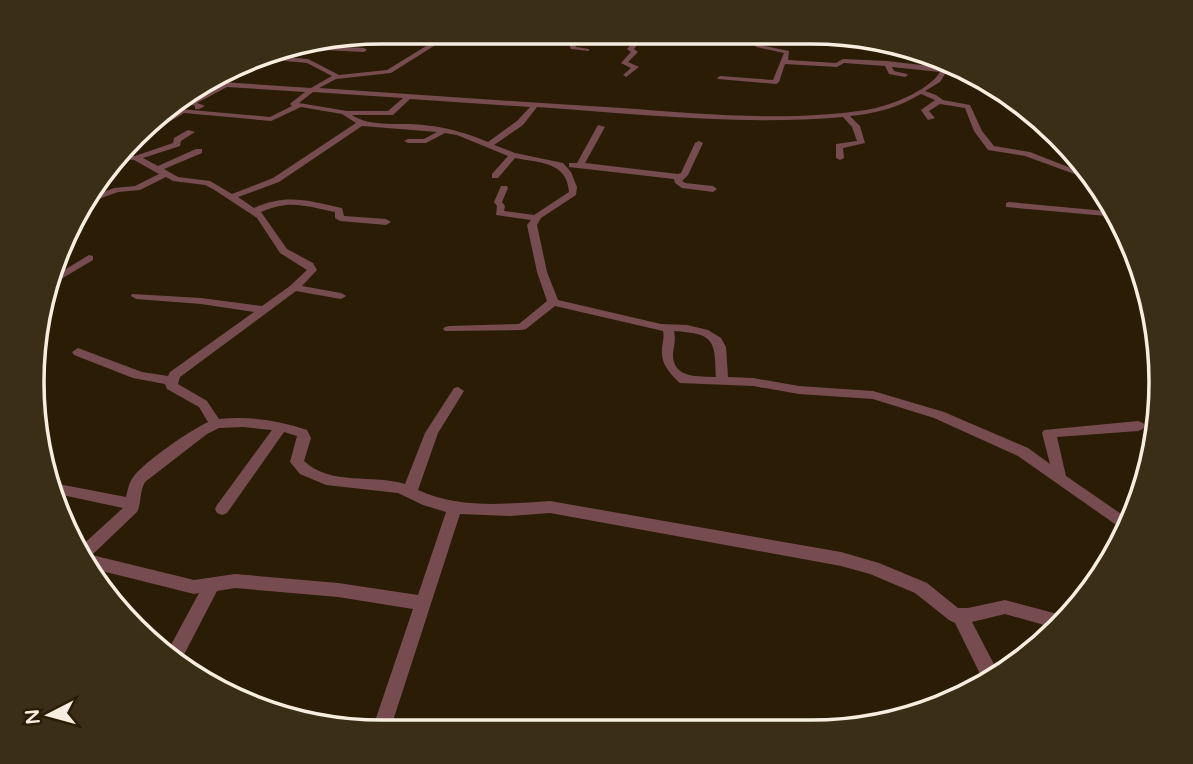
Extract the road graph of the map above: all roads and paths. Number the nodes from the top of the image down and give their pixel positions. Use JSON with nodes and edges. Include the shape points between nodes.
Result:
{"nodes":[{"id":1,"x":434,"y":44,"type":"edge"},
{"id":2,"x":572,"y":44,"type":"edge"},
{"id":3,"x":634,"y":44,"type":"edge"},
{"id":4,"x":757,"y":44,"type":"edge"},
{"id":5,"x":329,"y":48,"type":"edge"},
{"id":6,"x":364,"y":50,"type":"dead end"},
{"id":7,"x":587,"y":50,"type":"dead end"},
{"id":8,"x":282,"y":59,"type":"edge"},
{"id":9,"x":782,"y":62,"type":"junction"},
{"id":10,"x":887,"y":63,"type":"junction"},
{"id":11,"x":942,"y":70,"type":"joint"},
{"id":12,"x":626,"y":75,"type":"dead end"},
{"id":13,"x":905,"y":75,"type":"dead end"},
{"id":14,"x":337,"y":76,"type":"junction"},
{"id":15,"x":720,"y":78,"type":"dead end"},
{"id":16,"x":220,"y":85,"type":"edge"},
{"id":17,"x":228,"y":86,"type":"junction"},
{"id":18,"x":312,"y":90,"type":"junction"},
{"id":19,"x":921,"y":92,"type":"junction"},
{"id":20,"x":410,"y":96,"type":"junction"},
{"id":21,"x":939,"y":101,"type":"junction"},
{"id":22,"x":191,"y":103,"type":"edge"},
{"id":23,"x":192,"y":103,"type":"edge"},
{"id":24,"x":536,"y":104,"type":"junction"},
{"id":25,"x":298,"y":106,"type":"junction"},
{"id":26,"x":190,"y":111,"type":"junction"},
{"id":27,"x":345,"y":113,"type":"junction"},
{"id":28,"x":175,"y":115,"type":"edge"},
{"id":29,"x":845,"y":115,"type":"junction"},
{"id":30,"x":931,"y":118,"type":"dead end"},
{"id":31,"x":361,"y":123,"type":"junction"},
{"id":32,"x":601,"y":127,"type":"dead end"},
{"id":33,"x":445,"y":130,"type":"junction"},
{"id":34,"x":191,"y":132,"type":"dead end"},
{"id":35,"x":408,"y":141,"type":"dead end"},
{"id":36,"x":699,"y":143,"type":"dead end"},
{"id":37,"x":489,"y":145,"type":"junction"},
{"id":38,"x":199,"y":151,"type":"dead end"},
{"id":39,"x":513,"y":155,"type":"junction"},
{"id":40,"x":130,"y":157,"type":"edge"},
{"id":41,"x":136,"y":158,"type":"junction"},
{"id":42,"x":840,"y":158,"type":"dead end"},
{"id":43,"x":580,"y":165,"type":"junction"},
{"id":44,"x":562,"y":166,"type":"junction"},
{"id":45,"x":161,"y":172,"type":"junction"},
{"id":46,"x":1077,"y":173,"type":"edge"},
{"id":47,"x":495,"y":176,"type":"dead end"},
{"id":48,"x":679,"y":177,"type":"junction"},
{"id":49,"x":504,"y":188,"type":"dead end"},
{"id":50,"x":713,"y":189,"type":"dead end"},
{"id":51,"x":99,"y":197,"type":"edge"},
{"id":52,"x":231,"y":197,"type":"junction"},
{"id":53,"x":1009,"y":205,"type":"dead end"},
{"id":54,"x":254,"y":212,"type":"junction"},
{"id":55,"x":1104,"y":214,"type":"edge"},
{"id":56,"x":536,"y":218,"type":"junction"},
{"id":57,"x":386,"y":222,"type":"dead end"},
{"id":58,"x":89,"y":258,"type":"dead end"},
{"id":59,"x":61,"y":276,"type":"edge"},
{"id":60,"x":294,"y":288,"type":"junction"},
{"id":61,"x":136,"y":296,"type":"dead end"},
{"id":62,"x":341,"y":296,"type":"dead end"},
{"id":63,"x":553,"y":302,"type":"junction"},
{"id":64,"x":264,"y":310,"type":"junction"},
{"id":65,"x":663,"y":327,"type":"junction"},
{"id":66,"x":449,"y":329,"type":"dead end"},
{"id":67,"x":78,"y":352,"type":"dead end"},
{"id":68,"x":172,"y":380,"type":"junction"},
{"id":69,"x":722,"y":381,"type":"junction"},
{"id":70,"x":458,"y":391,"type":"dead end"},
{"id":71,"x":216,"y":424,"type":"junction"},
{"id":72,"x":1138,"y":426,"type":"dead end"},
{"id":73,"x":281,"y":427,"type":"junction"},
{"id":74,"x":1060,"y":478,"type":"junction"},
{"id":75,"x":61,"y":489,"type":"edge"},
{"id":76,"x":410,"y":491,"type":"junction"},
{"id":77,"x":134,"y":504,"type":"junction"},
{"id":78,"x":455,"y":508,"type":"junction"},
{"id":79,"x":222,"y":509,"type":"dead end"},
{"id":80,"x":1120,"y":520,"type":"edge"},
{"id":81,"x":89,"y":551,"type":"edge"},
{"id":82,"x":96,"y":562,"type":"edge"},
{"id":83,"x":212,"y":585,"type":"junction"},
{"id":84,"x":424,"y":603,"type":"junction"},
{"id":85,"x":961,"y":617,"type":"junction"},
{"id":86,"x":1052,"y":619,"type":"edge"},
{"id":87,"x":178,"y":651,"type":"edge"},
{"id":88,"x":988,"y":670,"type":"edge"},
{"id":89,"x":384,"y":720,"type":"edge"}],
"edges":[{"from":1,"to":14,"type":"street","via":[[389,72]]},
{"from":2,"to":7,"type":"street"},
{"from":3,"to":12,"type":"street","via":[[630,48],[635,52],[624,63],[636,66]]},
{"from":4,"to":9,"type":"street","via":[[787,52]]},
{"from":5,"to":6,"type":"street"},
{"from":8,"to":14,"type":"street","via":[[308,61]]},
{"from":9,"to":10,"type":"street"},
{"from":9,"to":15,"type":"street","via":[[776,82]]},
{"from":10,"to":11,"type":"street"},
{"from":10,"to":13,"type":"street","via":[[891,74]]},
{"from":11,"to":19,"type":"street","via":[[933,86]]},
{"from":14,"to":18,"type":"street"},
{"from":16,"to":17,"type":"street"},
{"from":17,"to":18,"type":"street"},
{"from":17,"to":23,"type":"street"},
{"from":18,"to":20,"type":"street"},
{"from":18,"to":25,"type":"street","via":[[292,103]]},
{"from":19,"to":21,"type":"street"},
{"from":19,"to":29,"type":"street","via":[[886,108]]},
{"from":20,"to":24,"type":"street"},
{"from":20,"to":27,"type":"street","via":[[390,113]]},
{"from":21,"to":30,"type":"street","via":[[925,110]]},
{"from":21,"to":46,"type":"street","via":[[969,107],[974,124],[991,148],[1027,154]]},
{"from":22,"to":26,"type":"street","via":[[201,106]]},
{"from":24,"to":29,"type":"street","via":[[760,118]]},
{"from":24,"to":37,"type":"street","via":[[520,123]]},
{"from":25,"to":26,"type":"street","via":[[271,119]]},
{"from":25,"to":27,"type":"street"},
{"from":26,"to":28,"type":"street"},
{"from":27,"to":31,"type":"street"},
{"from":29,"to":42,"type":"street","via":[[856,126],[861,143],[839,146]]},
{"from":31,"to":33,"type":"street"},
{"from":31,"to":52,"type":"street","via":[[276,180]]},
{"from":32,"to":43,"type":"street"},
{"from":33,"to":35,"type":"street","via":[[426,141]]},
{"from":33,"to":37,"type":"street"},
{"from":34,"to":41,"type":"street","via":[[177,144]]},
{"from":36,"to":48,"type":"street"},
{"from":37,"to":39,"type":"street"},
{"from":38,"to":45,"type":"street"},
{"from":39,"to":44,"type":"street"},
{"from":39,"to":47,"type":"street"},
{"from":40,"to":41,"type":"street"},
{"from":41,"to":45,"type":"street"},
{"from":43,"to":44,"type":"street"},
{"from":43,"to":48,"type":"street"},
{"from":44,"to":56,"type":"street","via":[[572,193]]},
{"from":45,"to":51,"type":"street","via":[[136,188]]},
{"from":45,"to":52,"type":"street","via":[[212,184]]},
{"from":48,"to":50,"type":"street","via":[[682,185]]},
{"from":49,"to":56,"type":"street","via":[[499,213]]},
{"from":52,"to":54,"type":"street"},
{"from":53,"to":55,"type":"street"},
{"from":54,"to":57,"type":"street","via":[[276,201],[309,201],[339,210],[340,218]]},
{"from":54,"to":60,"type":"street","via":[[286,254],[311,267]]},
{"from":56,"to":63,"type":"street","via":[[532,225],[535,243]]},
{"from":58,"to":59,"type":"street"},
{"from":60,"to":62,"type":"street"},
{"from":60,"to":64,"type":"street"},
{"from":61,"to":64,"type":"street"},
{"from":63,"to":65,"type":"street"},
{"from":63,"to":66,"type":"street","via":[[523,327]]},
{"from":64,"to":68,"type":"street"},
{"from":65,"to":69,"type":"street","via":[[714,338],[720,346]]},
{"from":65,"to":69,"type":"street","via":[[670,332],[667,357],[679,377]]},
{"from":67,"to":68,"type":"street","via":[[150,380]]},
{"from":68,"to":71,"type":"street","via":[[171,386],[203,404]]},
{"from":69,"to":74,"type":"street","via":[[884,398],[995,438]]},
{"from":70,"to":76,"type":"street","via":[[432,433]]},
{"from":71,"to":73,"type":"street"},
{"from":71,"to":77,"type":"street","via":[[140,478]]},
{"from":72,"to":74,"type":"street","via":[[1049,433]]},
{"from":73,"to":76,"type":"street","via":[[302,433],[297,462],[305,470],[338,483]]},
{"from":73,"to":79,"type":"street"},
{"from":74,"to":80,"type":"street"},
{"from":75,"to":77,"type":"street"},
{"from":76,"to":78,"type":"street","via":[[428,502]]},
{"from":77,"to":81,"type":"street"},
{"from":78,"to":84,"type":"street"},
{"from":78,"to":85,"type":"street","via":[[570,510],[841,559],[920,588]]},
{"from":82,"to":83,"type":"street","via":[[194,587]]},
{"from":83,"to":84,"type":"street","via":[[235,581]]},
{"from":83,"to":87,"type":"street"},
{"from":84,"to":89,"type":"street"},
{"from":85,"to":86,"type":"street","via":[[1005,607]]},
{"from":85,"to":88,"type":"street"}]}
